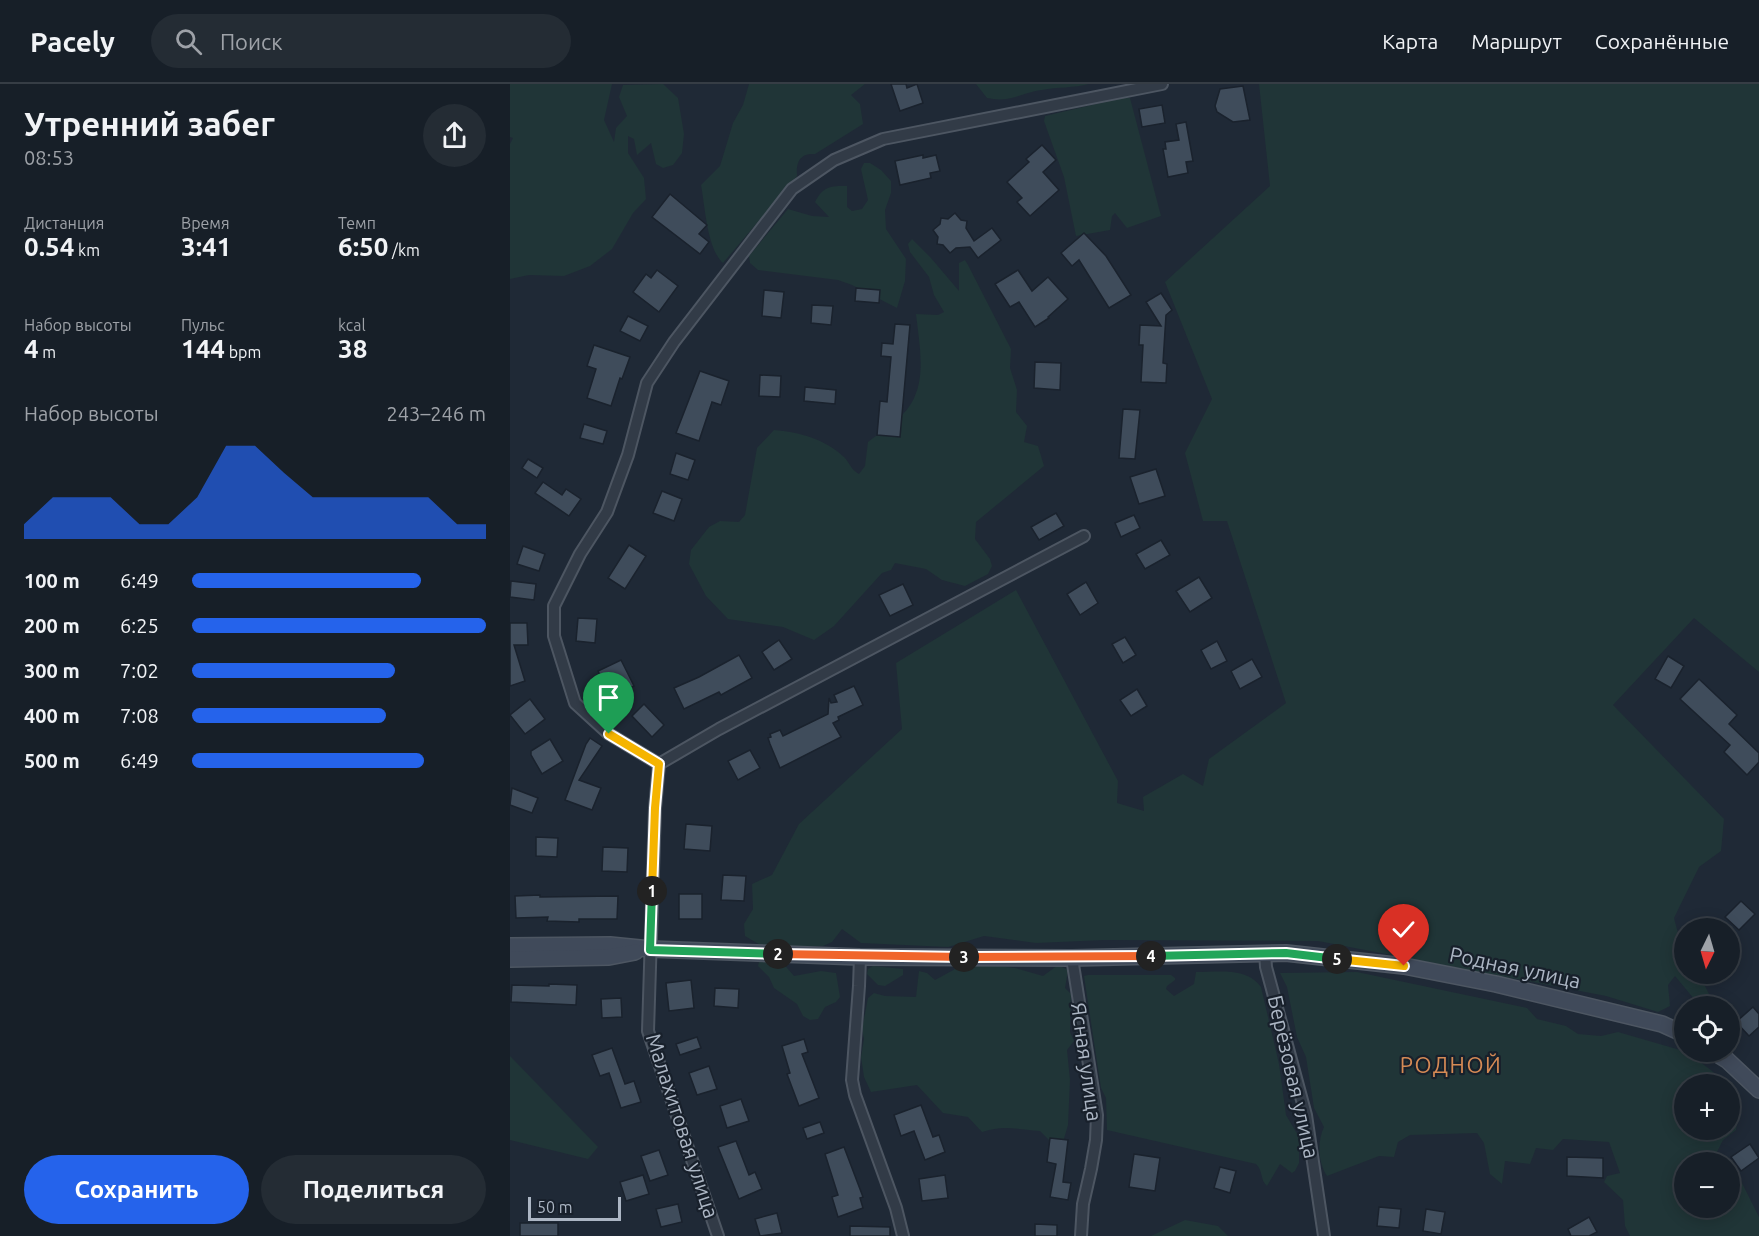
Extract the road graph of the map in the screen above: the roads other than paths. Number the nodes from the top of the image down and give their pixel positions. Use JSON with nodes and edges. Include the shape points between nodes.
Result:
{"nodes":[{"id":1,"x":1162,"y":84,"type":"edge"},
{"id":2,"x":1084,"y":536,"type":"dead end"},
{"id":3,"x":659,"y":764,"type":"junction"},
{"id":4,"x":510,"y":946,"type":"edge"},
{"id":5,"x":650,"y":950,"type":"junction"},
{"id":6,"x":1265,"y":953,"type":"junction"},
{"id":7,"x":860,"y":957,"type":"junction"},
{"id":8,"x":510,"y":958,"type":"edge"},
{"id":9,"x":1072,"y":958,"type":"junction"},
{"id":10,"x":1674,"y":1029,"type":"edge"},
{"id":11,"x":1729,"y":1062,"type":"edge"},
{"id":12,"x":1729,"y":1062,"type":"edge"},
{"id":13,"x":1759,"y":1090,"type":"edge"},
{"id":14,"x":1759,"y":1100,"type":"edge"},
{"id":15,"x":718,"y":1236,"type":"edge"},
{"id":16,"x":903,"y":1236,"type":"edge"},
{"id":17,"x":1081,"y":1236,"type":"edge"},
{"id":18,"x":1324,"y":1236,"type":"edge"}],
"edges":[{"from":1,"to":3,"type":"street","via":[[883,139],[834,160],[792,189],[674,342],[647,383],[628,455],[607,512],[554,606],[554,636],[574,703],[609,734]]},
{"from":2,"to":3,"type":"street"},
{"from":3,"to":5,"type":"street","name":"Малахитовая улица"},
{"from":4,"to":5,"type":"street","name":"Родная улица","via":[[610,945]]},
{"from":5,"to":7,"type":"street","name":"Родная улица"},
{"from":5,"to":8,"type":"street","name":"Родная улица","via":[[609,957]]},
{"from":5,"to":15,"type":"street","name":"Малахитовая улица","via":[[648,1031]]},
{"from":6,"to":9,"type":"street","name":"Родная улица"},
{"from":6,"to":10,"type":"street","name":"Родная улица","via":[[1404,966],[1496,984]]},
{"from":6,"to":18,"type":"street","name":"Берёзовая улица","via":[[1306,1115]]},
{"from":7,"to":9,"type":"street","name":"Родная улица"},
{"from":7,"to":16,"type":"street","via":[[852,1080]]},
{"from":9,"to":17,"type":"street","name":"Ясная улица","via":[[1097,1115]]},
{"from":11,"to":13,"type":"street"},
{"from":12,"to":14,"type":"street"}]}
